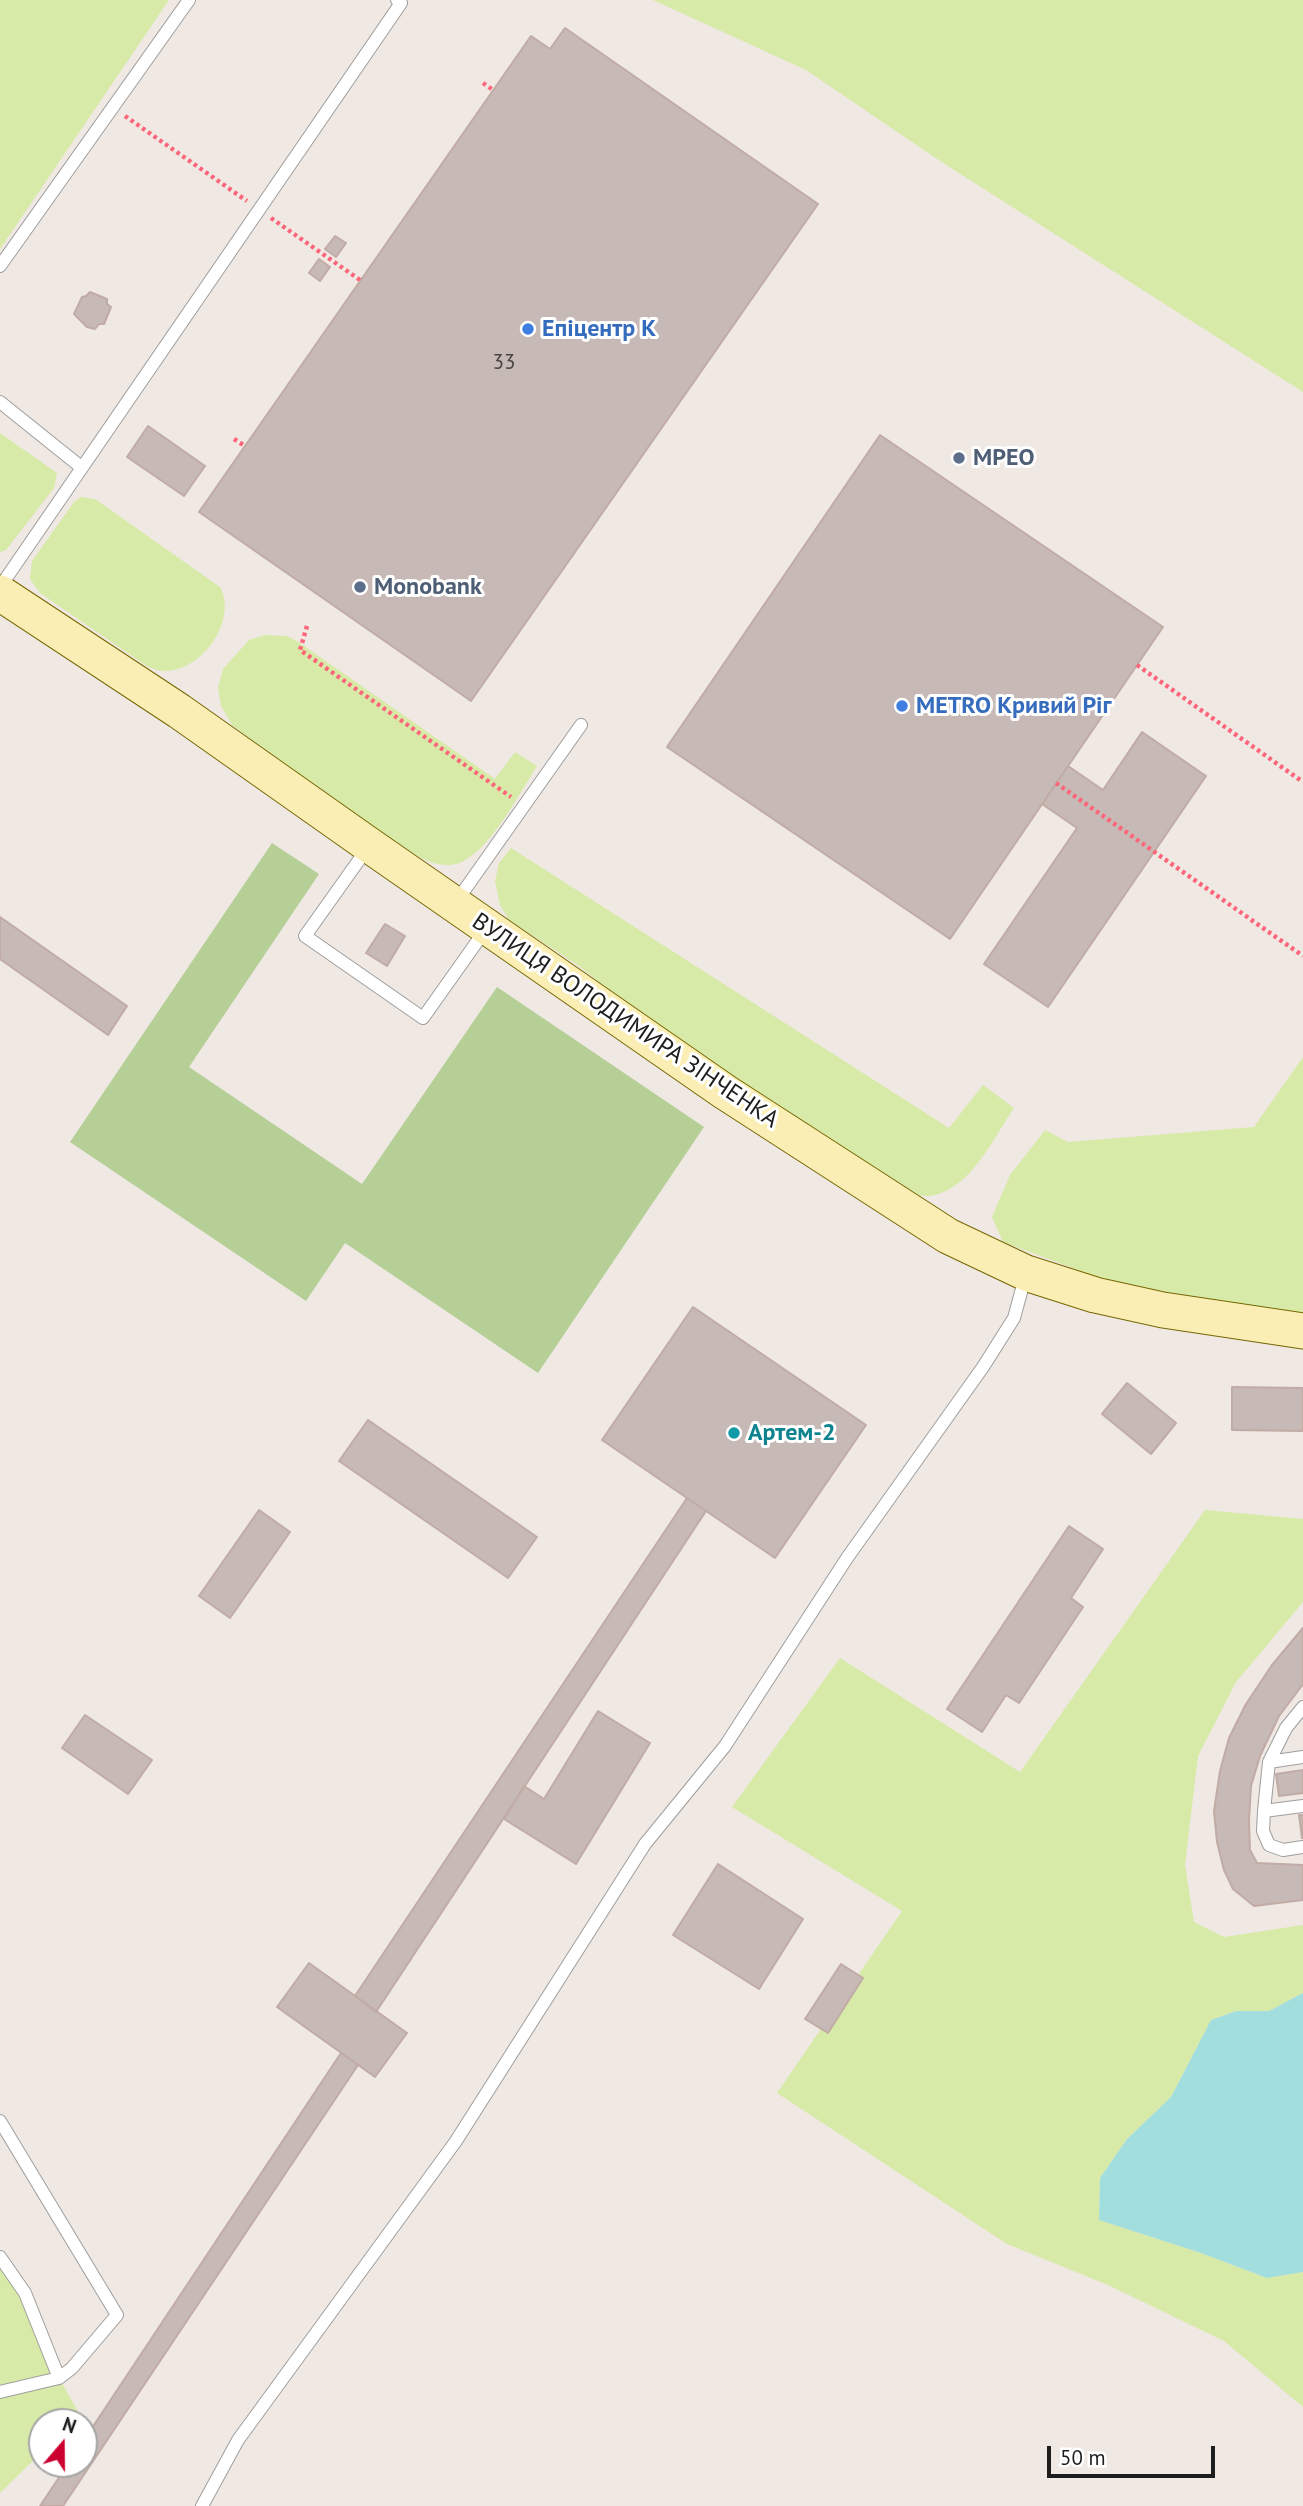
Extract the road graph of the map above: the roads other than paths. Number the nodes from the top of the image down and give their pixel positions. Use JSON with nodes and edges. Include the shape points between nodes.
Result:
{"nodes":[{"id":1,"x":189,"y":0,"type":"edge"},
{"id":2,"x":397,"y":0,"type":"edge"},
{"id":3,"x":0,"y":267,"type":"edge"},
{"id":4,"x":0,"y":402,"type":"edge"},
{"id":5,"x":81,"y":467,"type":"junction"},
{"id":6,"x":0,"y":587,"type":"edge"},
{"id":7,"x":0,"y":593,"type":"edge"},
{"id":8,"x":581,"y":724,"type":"dead end"},
{"id":9,"x":369,"y":845,"type":"junction"},
{"id":10,"x":454,"y":904,"type":"junction"},
{"id":11,"x":487,"y":927,"type":"junction"},
{"id":12,"x":1026,"y":1273,"type":"junction"},
{"id":13,"x":1303,"y":1331,"type":"edge"},
{"id":14,"x":1302,"y":1709,"type":"edge"},
{"id":15,"x":1303,"y":1757,"type":"edge"},
{"id":16,"x":1269,"y":1762,"type":"junction"},
{"id":17,"x":1303,"y":1806,"type":"edge"},
{"id":18,"x":1264,"y":1811,"type":"junction"},
{"id":19,"x":1303,"y":1847,"type":"edge"},
{"id":20,"x":0,"y":2121,"type":"edge"},
{"id":21,"x":0,"y":2257,"type":"edge"},
{"id":22,"x":59,"y":2378,"type":"junction"},
{"id":23,"x":0,"y":2392,"type":"edge"},
{"id":24,"x":202,"y":2506,"type":"edge"}],
"edges":[{"from":1,"to":3,"type":"lane"},
{"from":2,"to":5,"type":"lane","via":[[401,3]]},
{"from":4,"to":5,"type":"lane"},
{"from":5,"to":6,"type":"lane"},
{"from":7,"to":9,"type":"main road","name":"ВУЛИЦЯ ВОЛОДИМИРА ЗІНЧЕНКА","via":[[179,710]]},
{"from":8,"to":10,"type":"lane"},
{"from":9,"to":10,"type":"main road","name":"ВУЛИЦЯ ВОЛОДИМИРА ЗІНЧЕНКА"},
{"from":9,"to":11,"type":"lane","via":[[305,936],[423,1018]]},
{"from":10,"to":11,"type":"main road","name":"ВУЛИЦЯ ВОЛОДИМИРА ЗІНЧЕНКА"},
{"from":11,"to":12,"type":"main road","name":"ВУЛИЦЯ ВОЛОДИМИРА ЗІНЧЕНКА","via":[[725,1092],[948,1236]]},
{"from":12,"to":13,"type":"main road","name":"ВУЛИЦЯ ВОЛОДИМИРА ЗІНЧЕНКА","via":[[1163,1310]]},
{"from":12,"to":24,"type":"lane","via":[[1014,1318],[983,1367],[847,1558],[725,1746],[645,1844],[456,2141],[238,2440]]},
{"from":14,"to":16,"type":"lane","via":[[1286,1728]]},
{"from":15,"to":16,"type":"lane"},
{"from":16,"to":18,"type":"lane"},
{"from":17,"to":18,"type":"lane"},
{"from":18,"to":19,"type":"lane","via":[[1263,1830],[1269,1845],[1283,1850]]},
{"from":20,"to":22,"type":"lane","via":[[117,2315]]},
{"from":21,"to":22,"type":"lane","via":[[25,2293]]},
{"from":22,"to":23,"type":"lane"}]}
